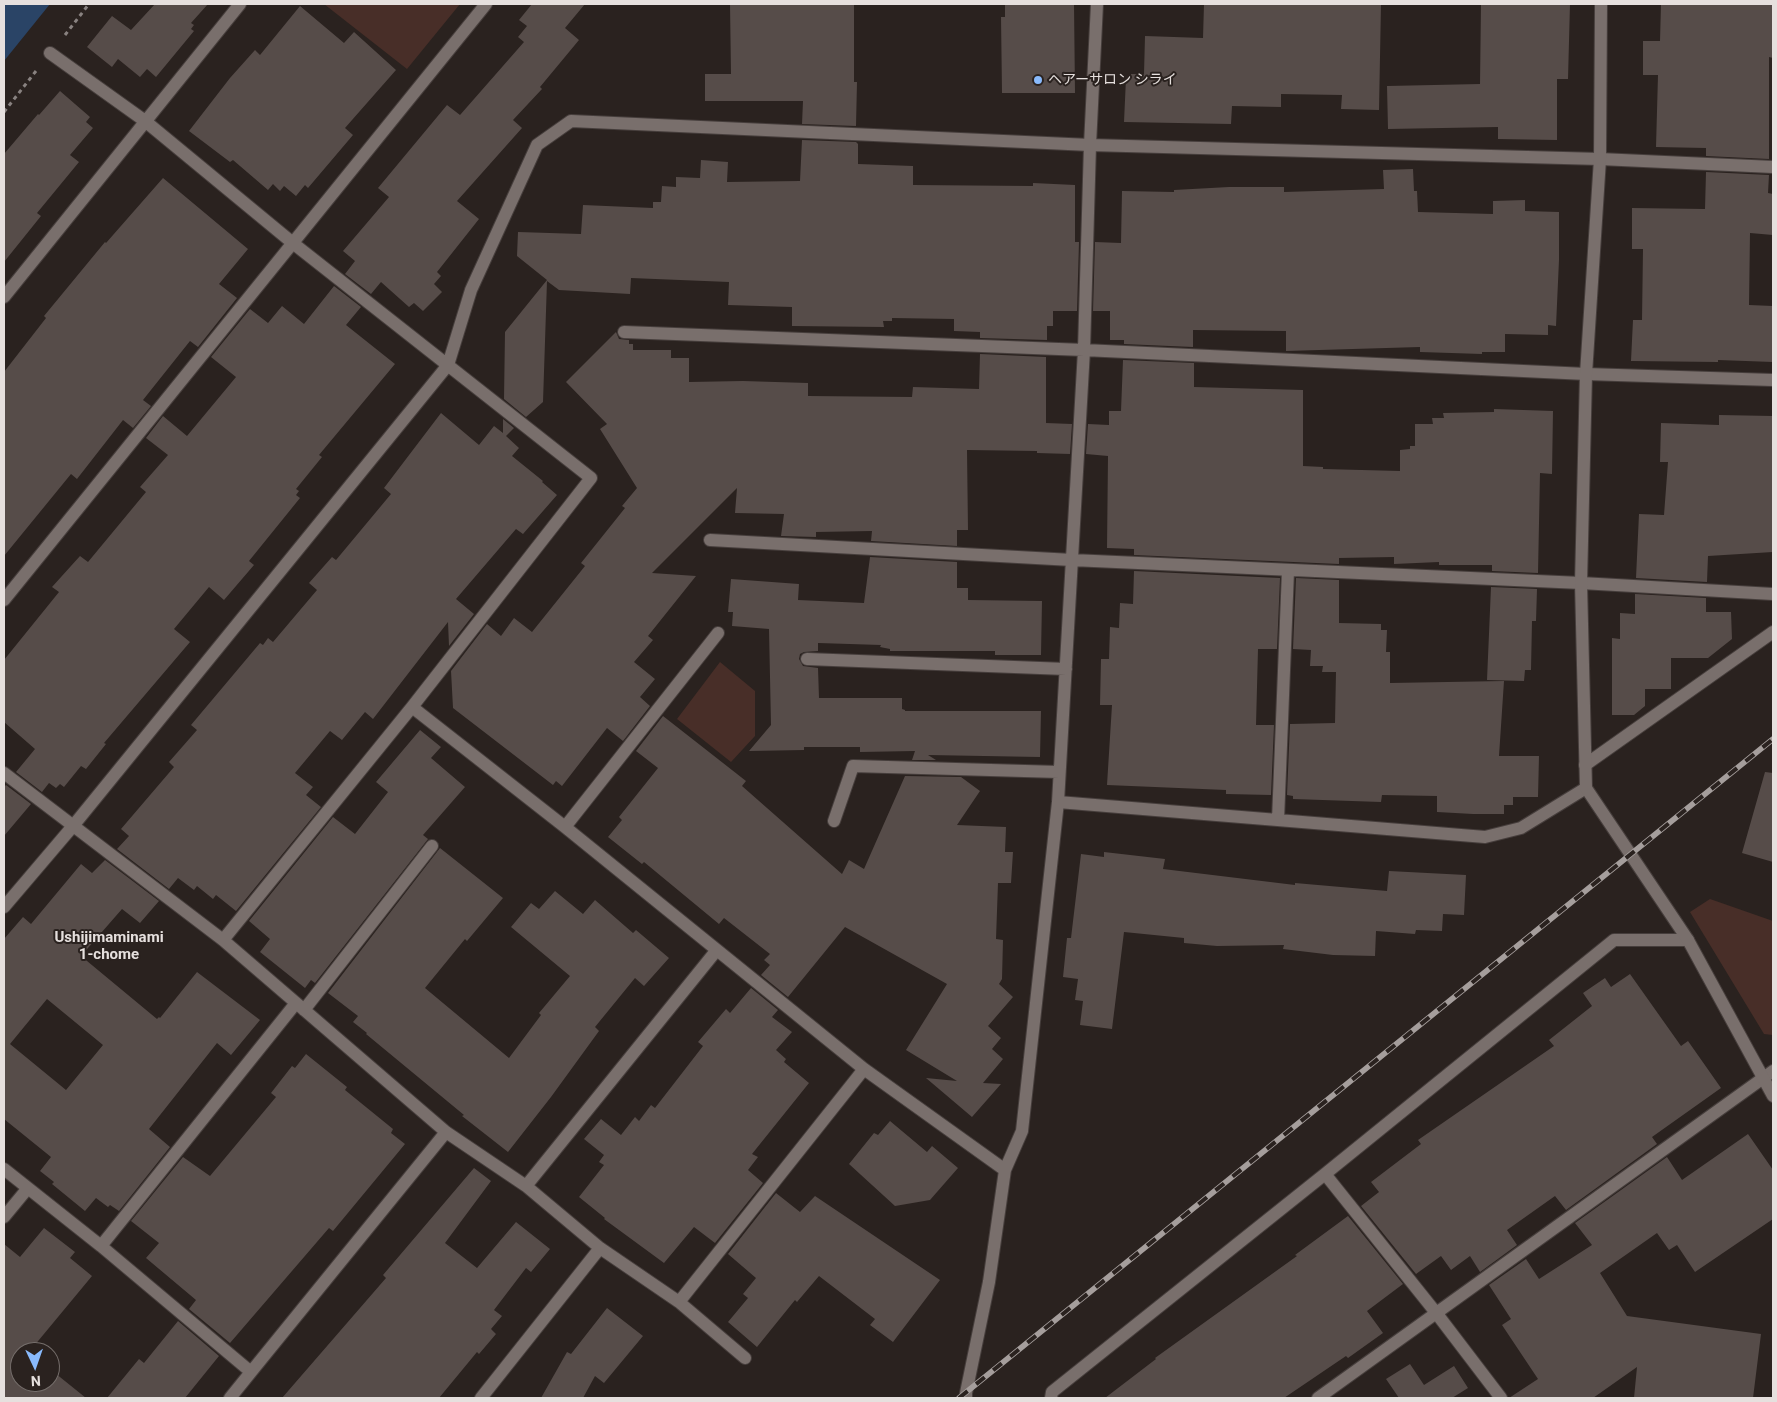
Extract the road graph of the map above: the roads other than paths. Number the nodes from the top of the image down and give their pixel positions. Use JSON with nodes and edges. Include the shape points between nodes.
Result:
{"nodes":[{"id":1,"x":240,"y":4,"type":"edge"},
{"id":2,"x":486,"y":4,"type":"edge"},
{"id":3,"x":1097,"y":4,"type":"edge"},
{"id":4,"x":1601,"y":4,"type":"edge"},
{"id":5,"x":50,"y":53,"type":"dead end"},
{"id":6,"x":144,"y":121,"type":"junction"},
{"id":7,"x":1090,"y":145,"type":"junction"},
{"id":8,"x":1600,"y":159,"type":"junction"},
{"id":9,"x":1773,"y":167,"type":"edge"},
{"id":10,"x":294,"y":244,"type":"junction"},
{"id":11,"x":4,"y":297,"type":"edge"},
{"id":12,"x":624,"y":332,"type":"dead end"},
{"id":13,"x":1084,"y":350,"type":"junction"},
{"id":14,"x":448,"y":365,"type":"junction"},
{"id":15,"x":1586,"y":374,"type":"junction"},
{"id":16,"x":1773,"y":380,"type":"edge"},
{"id":17,"x":710,"y":540,"type":"dead end"},
{"id":18,"x":1072,"y":560,"type":"junction"},
{"id":19,"x":1288,"y":571,"type":"junction"},
{"id":20,"x":1581,"y":583,"type":"junction"},
{"id":21,"x":1773,"y":594,"type":"edge"},
{"id":22,"x":4,"y":600,"type":"edge"},
{"id":23,"x":1773,"y":632,"type":"edge"},
{"id":24,"x":718,"y":633,"type":"dead end"},
{"id":25,"x":807,"y":659,"type":"dead end"},
{"id":26,"x":1066,"y":669,"type":"junction"},
{"id":27,"x":412,"y":707,"type":"junction"},
{"id":28,"x":1585,"y":765,"type":"junction"},
{"id":29,"x":1060,"y":772,"type":"junction"},
{"id":30,"x":4,"y":773,"type":"edge"},
{"id":31,"x":1586,"y":788,"type":"junction"},
{"id":32,"x":1058,"y":802,"type":"junction"},
{"id":33,"x":1278,"y":820,"type":"junction"},
{"id":34,"x":834,"y":821,"type":"dead end"},
{"id":35,"x":72,"y":826,"type":"junction"},
{"id":36,"x":566,"y":827,"type":"junction"},
{"id":37,"x":432,"y":846,"type":"dead end"},
{"id":38,"x":4,"y":907,"type":"edge"},
{"id":39,"x":223,"y":940,"type":"junction"},
{"id":40,"x":1688,"y":940,"type":"junction"},
{"id":41,"x":716,"y":951,"type":"junction"},
{"id":42,"x":300,"y":1006,"type":"junction"},
{"id":43,"x":864,"y":1070,"type":"junction"},
{"id":44,"x":1769,"y":1074,"type":"edge"},
{"id":45,"x":1773,"y":1096,"type":"edge"},
{"id":46,"x":446,"y":1132,"type":"junction"},
{"id":47,"x":4,"y":1169,"type":"edge"},
{"id":48,"x":1005,"y":1170,"type":"junction"},
{"id":49,"x":1325,"y":1174,"type":"junction"},
{"id":50,"x":526,"y":1186,"type":"junction"},
{"id":51,"x":28,"y":1188,"type":"junction"},
{"id":52,"x":4,"y":1217,"type":"edge"},
{"id":53,"x":101,"y":1246,"type":"junction"},
{"id":54,"x":600,"y":1248,"type":"junction"},
{"id":55,"x":679,"y":1302,"type":"junction"},
{"id":56,"x":1437,"y":1314,"type":"junction"},
{"id":57,"x":745,"y":1358,"type":"dead end"},
{"id":58,"x":251,"y":1372,"type":"junction"},
{"id":59,"x":230,"y":1398,"type":"edge"},
{"id":60,"x":481,"y":1398,"type":"edge"},
{"id":61,"x":966,"y":1398,"type":"edge"},
{"id":62,"x":1051,"y":1398,"type":"edge"},
{"id":63,"x":1318,"y":1398,"type":"edge"},
{"id":64,"x":1501,"y":1398,"type":"edge"}],
"edges":[{"from":1,"to":6,"type":"street"},
{"from":2,"to":10,"type":"street"},
{"from":3,"to":7,"type":"street"},
{"from":4,"to":8,"type":"street"},
{"from":5,"to":6,"type":"street"},
{"from":6,"to":10,"type":"street"},
{"from":6,"to":11,"type":"street"},
{"from":7,"to":8,"type":"street"},
{"from":7,"to":13,"type":"street"},
{"from":7,"to":14,"type":"street","via":[[571,121],[537,145],[471,290]]},
{"from":8,"to":9,"type":"street"},
{"from":8,"to":15,"type":"street"},
{"from":10,"to":14,"type":"street"},
{"from":10,"to":22,"type":"street"},
{"from":12,"to":13,"type":"street"},
{"from":13,"to":15,"type":"street"},
{"from":13,"to":18,"type":"street"},
{"from":14,"to":27,"type":"street","via":[[591,478]]},
{"from":14,"to":35,"type":"street"},
{"from":15,"to":16,"type":"street"},
{"from":15,"to":20,"type":"street"},
{"from":17,"to":18,"type":"street"},
{"from":18,"to":19,"type":"street"},
{"from":18,"to":26,"type":"street"},
{"from":19,"to":20,"type":"street"},
{"from":19,"to":33,"type":"street"},
{"from":20,"to":21,"type":"street"},
{"from":20,"to":28,"type":"street"},
{"from":23,"to":28,"type":"street"},
{"from":24,"to":36,"type":"street"},
{"from":25,"to":26,"type":"street"},
{"from":26,"to":29,"type":"street"},
{"from":27,"to":36,"type":"street"},
{"from":27,"to":39,"type":"street"},
{"from":28,"to":31,"type":"street"},
{"from":29,"to":32,"type":"street"},
{"from":29,"to":34,"type":"street","via":[[853,766]]},
{"from":30,"to":35,"type":"street"},
{"from":31,"to":33,"type":"street","via":[[1521,828],[1486,837]]},
{"from":31,"to":40,"type":"street"},
{"from":32,"to":33,"type":"street"},
{"from":32,"to":48,"type":"street","via":[[1022,1131]]},
{"from":35,"to":38,"type":"street"},
{"from":35,"to":39,"type":"street"},
{"from":36,"to":41,"type":"street"},
{"from":37,"to":42,"type":"street"},
{"from":39,"to":42,"type":"street"},
{"from":40,"to":44,"type":"street"},
{"from":40,"to":49,"type":"street","via":[[1614,940]]},
{"from":41,"to":43,"type":"street"},
{"from":41,"to":50,"type":"street"},
{"from":42,"to":46,"type":"street"},
{"from":42,"to":53,"type":"street"},
{"from":43,"to":48,"type":"street"},
{"from":43,"to":55,"type":"street"},
{"from":44,"to":45,"type":"street"},
{"from":44,"to":56,"type":"street"},
{"from":46,"to":50,"type":"street"},
{"from":46,"to":58,"type":"street"},
{"from":47,"to":51,"type":"street"},
{"from":48,"to":61,"type":"street","via":[[989,1282]]},
{"from":49,"to":56,"type":"street"},
{"from":49,"to":62,"type":"street","via":[[1052,1392]]},
{"from":50,"to":54,"type":"street"},
{"from":51,"to":52,"type":"street"},
{"from":51,"to":53,"type":"street"},
{"from":53,"to":58,"type":"street"},
{"from":54,"to":55,"type":"street"},
{"from":54,"to":60,"type":"street"},
{"from":55,"to":57,"type":"street"},
{"from":56,"to":63,"type":"street"},
{"from":56,"to":64,"type":"street"},
{"from":58,"to":59,"type":"street"}]}
